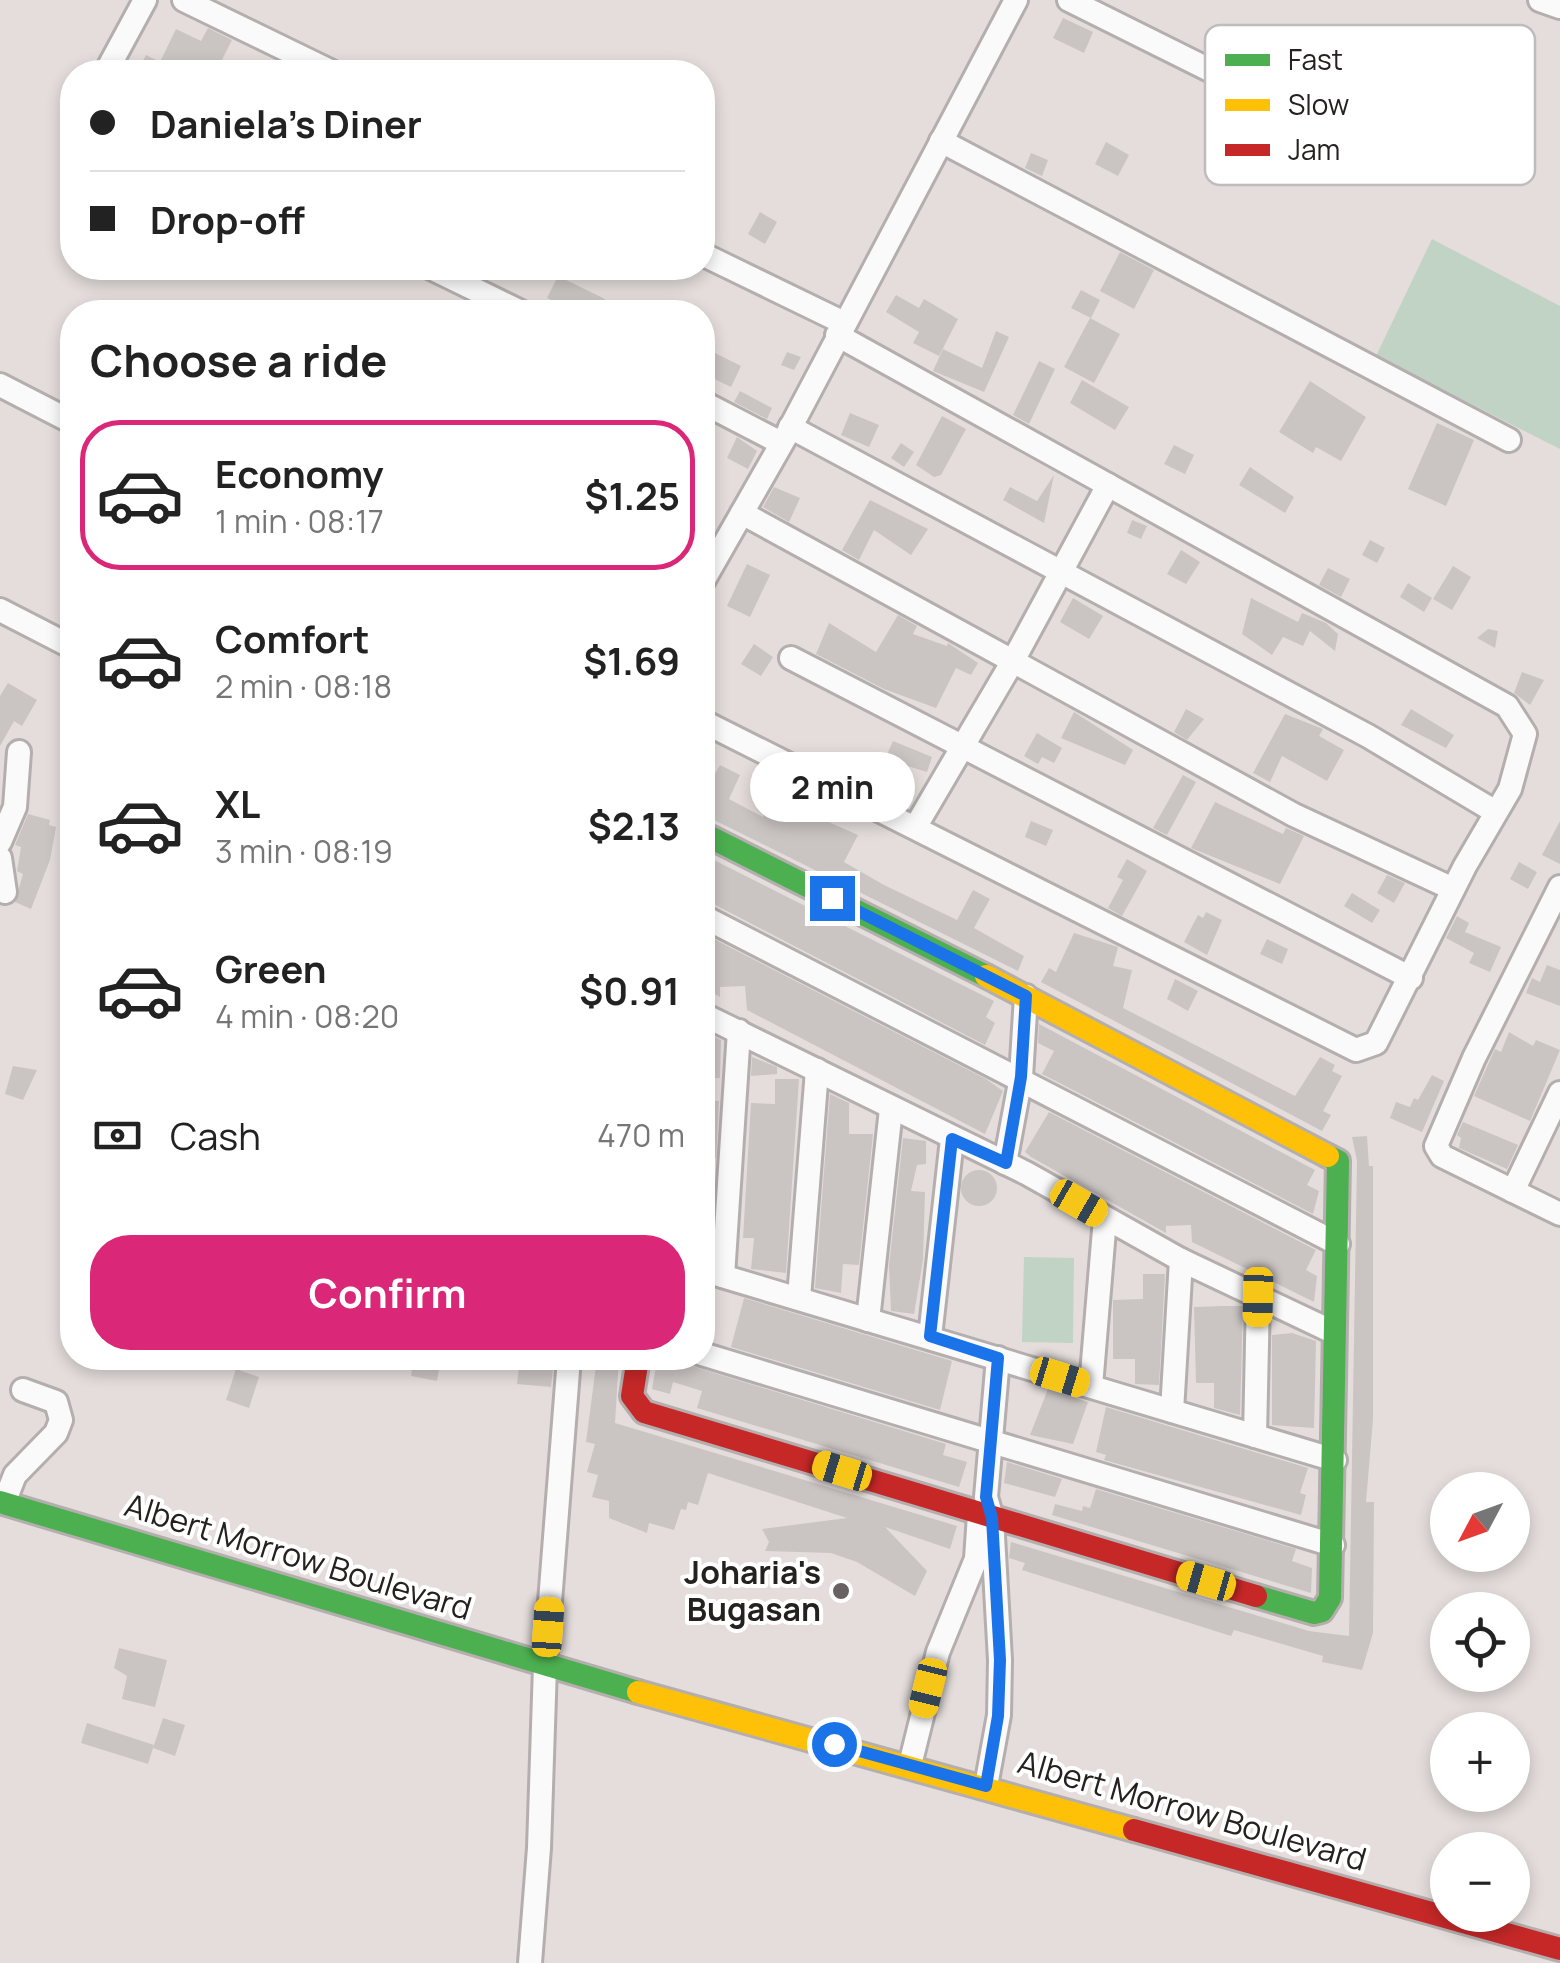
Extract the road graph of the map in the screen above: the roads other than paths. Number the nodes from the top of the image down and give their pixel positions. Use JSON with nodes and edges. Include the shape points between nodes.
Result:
{"nodes":[{"id":1,"x":145,"y":0,"type":"edge"},
{"id":2,"x":184,"y":0,"type":"edge"},
{"id":3,"x":1016,"y":0,"type":"edge"},
{"id":4,"x":1069,"y":0,"type":"edge"},
{"id":5,"x":1540,"y":0,"type":"edge"},
{"id":6,"x":1560,"y":7,"type":"edge"},
{"id":7,"x":112,"y":60,"type":"edge"},
{"id":8,"x":307,"y":60,"type":"edge"},
{"id":9,"x":1205,"y":68,"type":"edge"},
{"id":10,"x":941,"y":141,"type":"junction"},
{"id":11,"x":715,"y":261,"type":"edge"},
{"id":12,"x":455,"y":280,"type":"edge"},
{"id":13,"x":497,"y":300,"type":"edge"},
{"id":14,"x":841,"y":329,"type":"junction"},
{"id":15,"x":0,"y":386,"type":"edge"},
{"id":16,"x":715,"y":407,"type":"edge"},
{"id":17,"x":60,"y":416,"type":"edge"},
{"id":18,"x":786,"y":436,"type":"junction"},
{"id":19,"x":1509,"y":440,"type":"dead end"},
{"id":20,"x":1108,"y":486,"type":"junction"},
{"id":21,"x":742,"y":513,"type":"junction"},
{"id":22,"x":715,"y":560,"type":"edge"},
{"id":23,"x":1060,"y":571,"type":"junction"},
{"id":24,"x":0,"y":610,"type":"edge"},
{"id":25,"x":60,"y":640,"type":"edge"},
{"id":26,"x":791,"y":658,"type":"dead end"},
{"id":27,"x":1014,"y":659,"type":"junction"},
{"id":28,"x":715,"y":727,"type":"edge"},
{"id":29,"x":964,"y":746,"type":"junction"},
{"id":30,"x":19,"y":752,"type":"dead end"},
{"id":31,"x":1494,"y":810,"type":"junction"},
{"id":32,"x":916,"y":826,"type":"junction"},
{"id":33,"x":715,"y":840,"type":"edge"},
{"id":34,"x":0,"y":842,"type":"edge"},
{"id":35,"x":0,"y":858,"type":"edge"},
{"id":36,"x":1560,"y":887,"type":"edge"},
{"id":37,"x":1453,"y":890,"type":"junction"},
{"id":38,"x":5,"y":892,"type":"dead end"},
{"id":39,"x":1554,"y":916,"type":"edge"},
{"id":40,"x":715,"y":923,"type":"edge"},
{"id":41,"x":1410,"y":978,"type":"junction"},
{"id":42,"x":1026,"y":996,"type":"junction"},
{"id":43,"x":715,"y":1020,"type":"edge"},
{"id":44,"x":739,"y":1031,"type":"junction"},
{"id":45,"x":817,"y":1070,"type":"junction"},
{"id":46,"x":1021,"y":1077,"type":"junction"},
{"id":47,"x":1557,"y":1108,"type":"edge"},
{"id":48,"x":891,"y":1109,"type":"junction"},
{"id":49,"x":952,"y":1139,"type":"junction"},
{"id":50,"x":1006,"y":1163,"type":"junction"},
{"id":51,"x":1513,"y":1192,"type":"junction"},
{"id":52,"x":1560,"y":1214,"type":"edge"},
{"id":53,"x":1105,"y":1218,"type":"junction"},
{"id":54,"x":1338,"y":1244,"type":"junction"},
{"id":55,"x":715,"y":1254,"type":"edge"},
{"id":56,"x":1181,"y":1260,"type":"junction"},
{"id":57,"x":715,"y":1274,"type":"edge"},
{"id":58,"x":1258,"y":1297,"type":"junction"},
{"id":59,"x":799,"y":1298,"type":"junction"},
{"id":60,"x":868,"y":1320,"type":"junction"},
{"id":61,"x":1332,"y":1332,"type":"junction"},
{"id":62,"x":930,"y":1336,"type":"junction"},
{"id":63,"x":715,"y":1358,"type":"edge"},
{"id":64,"x":998,"y":1358,"type":"junction"},
{"id":65,"x":568,"y":1370,"type":"edge"},
{"id":66,"x":636,"y":1370,"type":"edge"},
{"id":67,"x":1091,"y":1386,"type":"junction"},
{"id":68,"x":24,"y":1390,"type":"dead end"},
{"id":69,"x":1172,"y":1411,"type":"junction"},
{"id":70,"x":1255,"y":1436,"type":"junction"},
{"id":71,"x":988,"y":1440,"type":"junction"},
{"id":72,"x":1335,"y":1460,"type":"junction"},
{"id":73,"x":2,"y":1503,"type":"edge"},
{"id":74,"x":986,"y":1510,"type":"junction"},
{"id":75,"x":1333,"y":1545,"type":"junction"},
{"id":76,"x":957,"y":1609,"type":"junction"},
{"id":77,"x":996,"y":1616,"type":"junction"},
{"id":78,"x":544,"y":1666,"type":"junction"},
{"id":79,"x":910,"y":1765,"type":"junction"},
{"id":80,"x":986,"y":1786,"type":"junction"},
{"id":81,"x":1560,"y":1950,"type":"edge"},
{"id":82,"x":530,"y":1963,"type":"edge"}],
"edges":[{"from":1,"to":7,"type":"street"},
{"from":2,"to":8,"type":"street"},
{"from":3,"to":10,"type":"street"},
{"from":4,"to":9,"type":"street"},
{"from":5,"to":6,"type":"street"},
{"from":10,"to":14,"type":"street"},
{"from":10,"to":19,"type":"street"},
{"from":11,"to":14,"type":"street"},
{"from":12,"to":13,"type":"street"},
{"from":14,"to":18,"type":"street"},
{"from":14,"to":20,"type":"street"},
{"from":15,"to":17,"type":"street"},
{"from":16,"to":18,"type":"street"},
{"from":18,"to":21,"type":"street"},
{"from":18,"to":23,"type":"street"},
{"from":20,"to":23,"type":"street"},
{"from":20,"to":31,"type":"street","via":[[1507,706],[1525,734],[1510,790]]},
{"from":21,"to":22,"type":"street"},
{"from":21,"to":27,"type":"street"},
{"from":23,"to":27,"type":"street"},
{"from":23,"to":31,"type":"street"},
{"from":24,"to":25,"type":"street"},
{"from":26,"to":29,"type":"street"},
{"from":27,"to":29,"type":"street"},
{"from":27,"to":37,"type":"street","via":[[1294,814]]},
{"from":28,"to":32,"type":"street"},
{"from":29,"to":32,"type":"street"},
{"from":29,"to":41,"type":"street"},
{"from":30,"to":34,"type":"street","via":[[15,808]]},
{"from":31,"to":37,"type":"street"},
{"from":32,"to":41,"type":"street","via":[[1344,1048],[1376,1043]]},
{"from":33,"to":42,"type":"street"},
{"from":35,"to":38,"type":"street"},
{"from":36,"to":39,"type":"street"},
{"from":37,"to":41,"type":"street"},
{"from":39,"to":51,"type":"street","via":[[1437,1140],[1442,1156]]},
{"from":40,"to":46,"type":"street"},
{"from":42,"to":46,"type":"street"},
{"from":42,"to":54,"type":"street","via":[[1329,1153],[1340,1164]]},
{"from":43,"to":44,"type":"street"},
{"from":44,"to":45,"type":"street"},
{"from":44,"to":55,"type":"street"},
{"from":45,"to":48,"type":"street"},
{"from":45,"to":59,"type":"street"},
{"from":46,"to":50,"type":"street"},
{"from":46,"to":54,"type":"street"},
{"from":47,"to":51,"type":"street"},
{"from":48,"to":49,"type":"street"},
{"from":48,"to":60,"type":"street"},
{"from":49,"to":50,"type":"street"},
{"from":49,"to":62,"type":"street"},
{"from":50,"to":53,"type":"street"},
{"from":51,"to":52,"type":"street"},
{"from":53,"to":56,"type":"street"},
{"from":53,"to":67,"type":"street"},
{"from":54,"to":61,"type":"street"},
{"from":56,"to":58,"type":"street"},
{"from":56,"to":69,"type":"street"},
{"from":57,"to":59,"type":"street"},
{"from":58,"to":61,"type":"street"},
{"from":58,"to":70,"type":"street"},
{"from":59,"to":60,"type":"street"},
{"from":60,"to":62,"type":"street"},
{"from":61,"to":72,"type":"street"},
{"from":62,"to":64,"type":"street"},
{"from":63,"to":71,"type":"street"},
{"from":64,"to":67,"type":"street"},
{"from":64,"to":71,"type":"street"},
{"from":65,"to":78,"type":"street"},
{"from":66,"to":74,"type":"street","via":[[632,1396],[644,1412]]},
{"from":67,"to":69,"type":"street"},
{"from":68,"to":73,"type":"street","via":[[56,1402],[62,1420],[14,1475]]},
{"from":69,"to":70,"type":"street"},
{"from":70,"to":72,"type":"street"},
{"from":71,"to":74,"type":"street"},
{"from":71,"to":75,"type":"street"},
{"from":72,"to":75,"type":"street"},
{"from":73,"to":78,"type":"street","name":"Albert Morrow Boulevard"},
{"from":74,"to":75,"type":"street","via":[[1314,1613],[1330,1598]]},
{"from":74,"to":76,"type":"street"},
{"from":74,"to":77,"type":"street"},
{"from":76,"to":77,"type":"street"},
{"from":76,"to":79,"type":"street","via":[[938,1652]]},
{"from":77,"to":80,"type":"street","via":[[998,1716]]},
{"from":78,"to":79,"type":"street","name":"Albert Morrow Boulevard"},
{"from":78,"to":82,"type":"street"},
{"from":79,"to":80,"type":"street","name":"Albert Morrow Boulevard"},
{"from":80,"to":81,"type":"street","name":"Albert Morrow Boulevard"}]}
